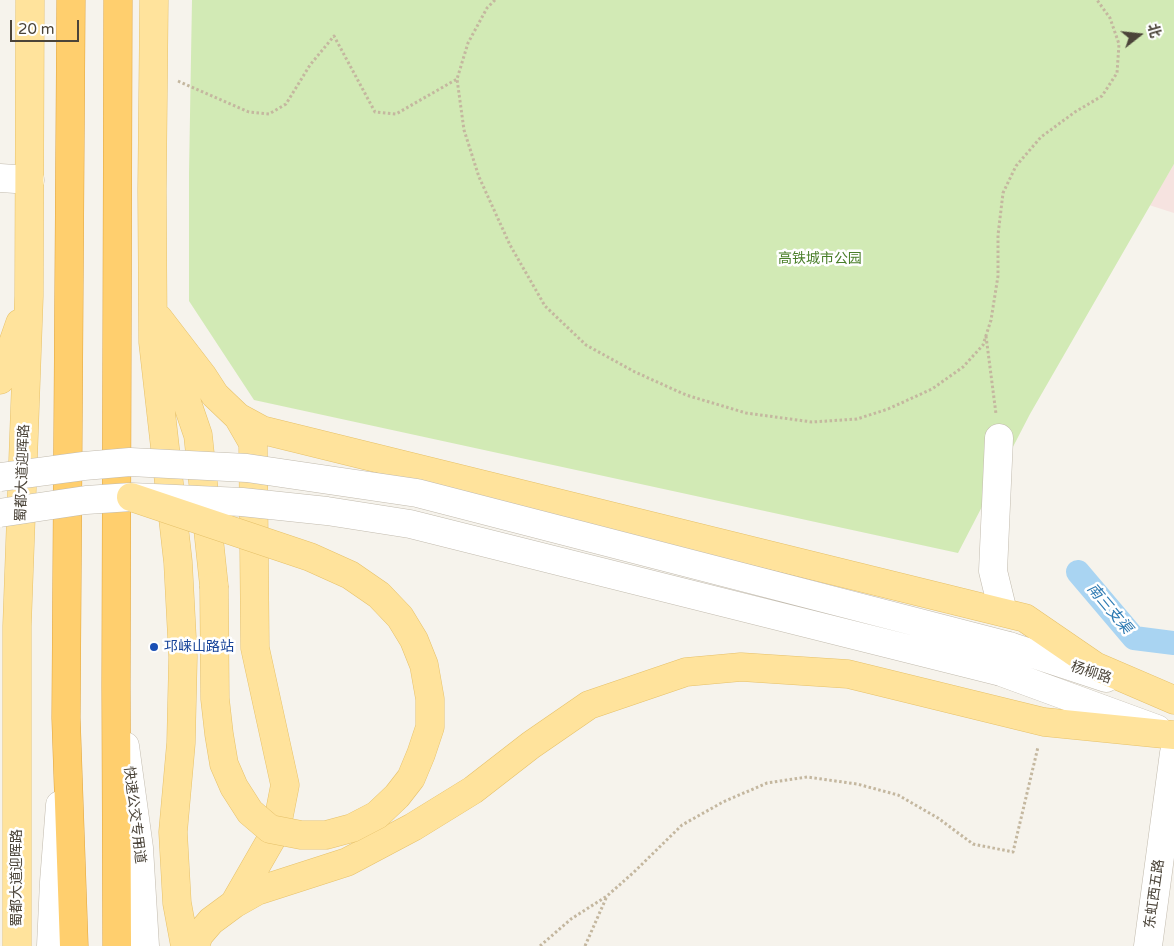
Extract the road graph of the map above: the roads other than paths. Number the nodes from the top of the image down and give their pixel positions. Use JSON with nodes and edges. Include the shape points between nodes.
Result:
{"nodes":[{"id":1,"x":30,"y":0,"type":"edge"},
{"id":2,"x":71,"y":0,"type":"edge"},
{"id":3,"x":118,"y":0,"type":"edge"},
{"id":4,"x":154,"y":0,"type":"edge"},
{"id":5,"x":0,"y":178,"type":"edge"},
{"id":6,"x":30,"y":180,"type":"junction"},
{"id":7,"x":152,"y":190,"type":"junction"},
{"id":8,"x":29,"y":296,"type":"junction"},
{"id":9,"x":159,"y":319,"type":"junction"},
{"id":10,"x":0,"y":380,"type":"edge"},
{"id":11,"x":238,"y":417,"type":"junction"},
{"id":12,"x":999,"y":438,"type":"road end"},
{"id":13,"x":0,"y":477,"type":"edge"},
{"id":14,"x":131,"y":497,"type":"junction"},
{"id":15,"x":0,"y":513,"type":"edge"},
{"id":16,"x":0,"y":585,"type":"edge"},
{"id":17,"x":1003,"y":612,"type":"junction"},
{"id":18,"x":18,"y":626,"type":"junction"},
{"id":19,"x":116,"y":685,"type":"junction"},
{"id":20,"x":1174,"y":700,"type":"edge"},
{"id":21,"x":66,"y":718,"type":"junction"},
{"id":22,"x":1174,"y":735,"type":"edge"},
{"id":23,"x":1174,"y":754,"type":"edge"},
{"id":24,"x":234,"y":904,"type":"junction"},
{"id":25,"x":17,"y":946,"type":"edge"},
{"id":26,"x":51,"y":946,"type":"edge"},
{"id":27,"x":74,"y":946,"type":"edge"},
{"id":28,"x":117,"y":946,"type":"edge"},
{"id":29,"x":145,"y":946,"type":"edge"},
{"id":30,"x":185,"y":946,"type":"edge"},
{"id":31,"x":195,"y":946,"type":"edge"},
{"id":32,"x":1148,"y":946,"type":"edge"}],
"edges":[{"from":1,"to":6,"type":"main road","name":"蜀都大道迎晖路"},
{"from":2,"to":21,"type":"highway"},
{"from":3,"to":19,"type":"highway"},
{"from":4,"to":7,"type":"main road"},
{"from":5,"to":6,"type":"street"},
{"from":6,"to":8,"type":"main road","name":"蜀都大道迎晖路"},
{"from":7,"to":9,"type":"main road"},
{"from":7,"to":30,"type":"main road","via":[[153,342],[178,562],[182,647],[181,743],[173,832],[177,903]]},
{"from":8,"to":10,"type":"main road"},
{"from":8,"to":18,"type":"main road","name":"蜀都大道迎晖路"},
{"from":9,"to":11,"type":"main road","via":[[215,395]]},
{"from":9,"to":14,"type":"main road","bridge":true,"via":[[198,435],[214,586],[219,734],[224,764],[234,787],[250,812],[270,829],[301,836],[326,836],[352,828],[376,815],[411,778],[430,727],[430,699],[424,666],[400,617],[379,596],[350,575],[310,557]]},
{"from":11,"to":17,"type":"main road","via":[[262,430]]},
{"from":11,"to":24,"type":"main road","via":[[253,443],[255,648],[285,786],[276,831]]},
{"from":12,"to":17,"type":"street","via":[[993,571]]},
{"from":13,"to":20,"type":"street","name":"杨柳路","bridge":true,"via":[[130,462],[247,468],[418,493],[1009,646]]},
{"from":14,"to":15,"type":"street","bridge":true},
{"from":14,"to":22,"type":"street","bridge":true,"via":[[242,502],[410,524],[1001,672]]},
{"from":16,"to":18,"type":"main road","via":[[8,592]]},
{"from":17,"to":20,"type":"main road","via":[[1025,618],[1095,666]]},
{"from":18,"to":25,"type":"main road","name":"蜀都大道迎晖路"},
{"from":19,"to":28,"type":"highway"},
{"from":19,"to":29,"type":"street","name":"快速公交专用道","via":[[139,848]]},
{"from":21,"to":26,"type":"street"},
{"from":21,"to":27,"type":"highway"},
{"from":22,"to":24,"type":"main road","via":[[1044,722],[848,674],[741,667],[686,672],[589,706],[473,790],[348,862],[257,891]]},
{"from":23,"to":32,"type":"street","name":"东虹西五路"},
{"from":24,"to":31,"type":"main road","via":[[211,921],[199,935]]}]}
